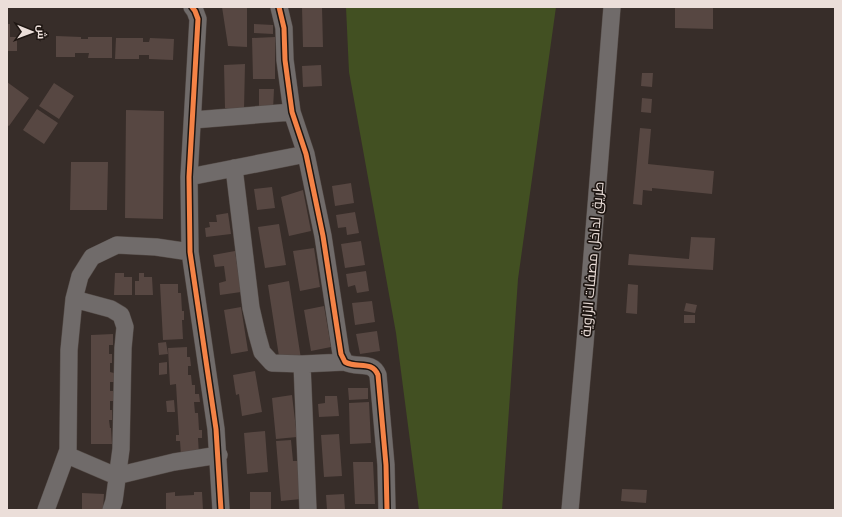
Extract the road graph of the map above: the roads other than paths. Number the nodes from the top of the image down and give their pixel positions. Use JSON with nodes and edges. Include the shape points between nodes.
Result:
{"nodes":[{"id":1,"x":192,"y":7,"type":"edge"},
{"id":2,"x":279,"y":7,"type":"edge"},
{"id":3,"x":612,"y":7,"type":"edge"},
{"id":4,"x":292,"y":112,"type":"junction"},
{"id":5,"x":193,"y":120,"type":"junction"},
{"id":6,"x":306,"y":154,"type":"junction"},
{"id":7,"x":234,"y":168,"type":"junction"},
{"id":8,"x":190,"y":177,"type":"junction"},
{"id":9,"x":190,"y":252,"type":"junction"},
{"id":10,"x":74,"y":298,"type":"junction"},
{"id":11,"x":345,"y":362,"type":"junction"},
{"id":12,"x":302,"y":364,"type":"junction"},
{"id":13,"x":67,"y":455,"type":"junction"},
{"id":14,"x":218,"y":455,"type":"junction"},
{"id":15,"x":116,"y":476,"type":"junction"},
{"id":16,"x":46,"y":510,"type":"edge"},
{"id":17,"x":111,"y":510,"type":"edge"},
{"id":18,"x":221,"y":510,"type":"edge"},
{"id":19,"x":308,"y":510,"type":"edge"},
{"id":20,"x":387,"y":510,"type":"edge"},
{"id":21,"x":570,"y":510,"type":"edge"}],
"edges":[{"from":1,"to":5,"type":"street","via":[[198,19]]},
{"from":2,"to":4,"type":"street","via":[[283,17],[285,60]]},
{"from":3,"to":21,"type":"street","name":"طريق لداخل مصفات الزاوية"},
{"from":4,"to":5,"type":"street"},
{"from":4,"to":6,"type":"street"},
{"from":5,"to":8,"type":"street"},
{"from":6,"to":7,"type":"street"},
{"from":6,"to":11,"type":"street"},
{"from":7,"to":8,"type":"street"},
{"from":7,"to":12,"type":"street","via":[[251,308],[262,352],[272,363]]},
{"from":8,"to":9,"type":"street"},
{"from":9,"to":10,"type":"street","via":[[117,245],[92,257],[80,276]]},
{"from":9,"to":14,"type":"street","via":[[213,404]]},
{"from":10,"to":13,"type":"street","via":[[69,350]]},
{"from":10,"to":15,"type":"street","via":[[111,309],[121,315],[125,327],[121,449]]},
{"from":11,"to":12,"type":"street"},
{"from":11,"to":20,"type":"street","via":[[369,366],[378,375]]},
{"from":12,"to":19,"type":"street"},
{"from":13,"to":15,"type":"street"},
{"from":13,"to":16,"type":"street"},
{"from":14,"to":15,"type":"street","via":[[174,462]]},
{"from":14,"to":18,"type":"street"},
{"from":15,"to":17,"type":"street"}]}
